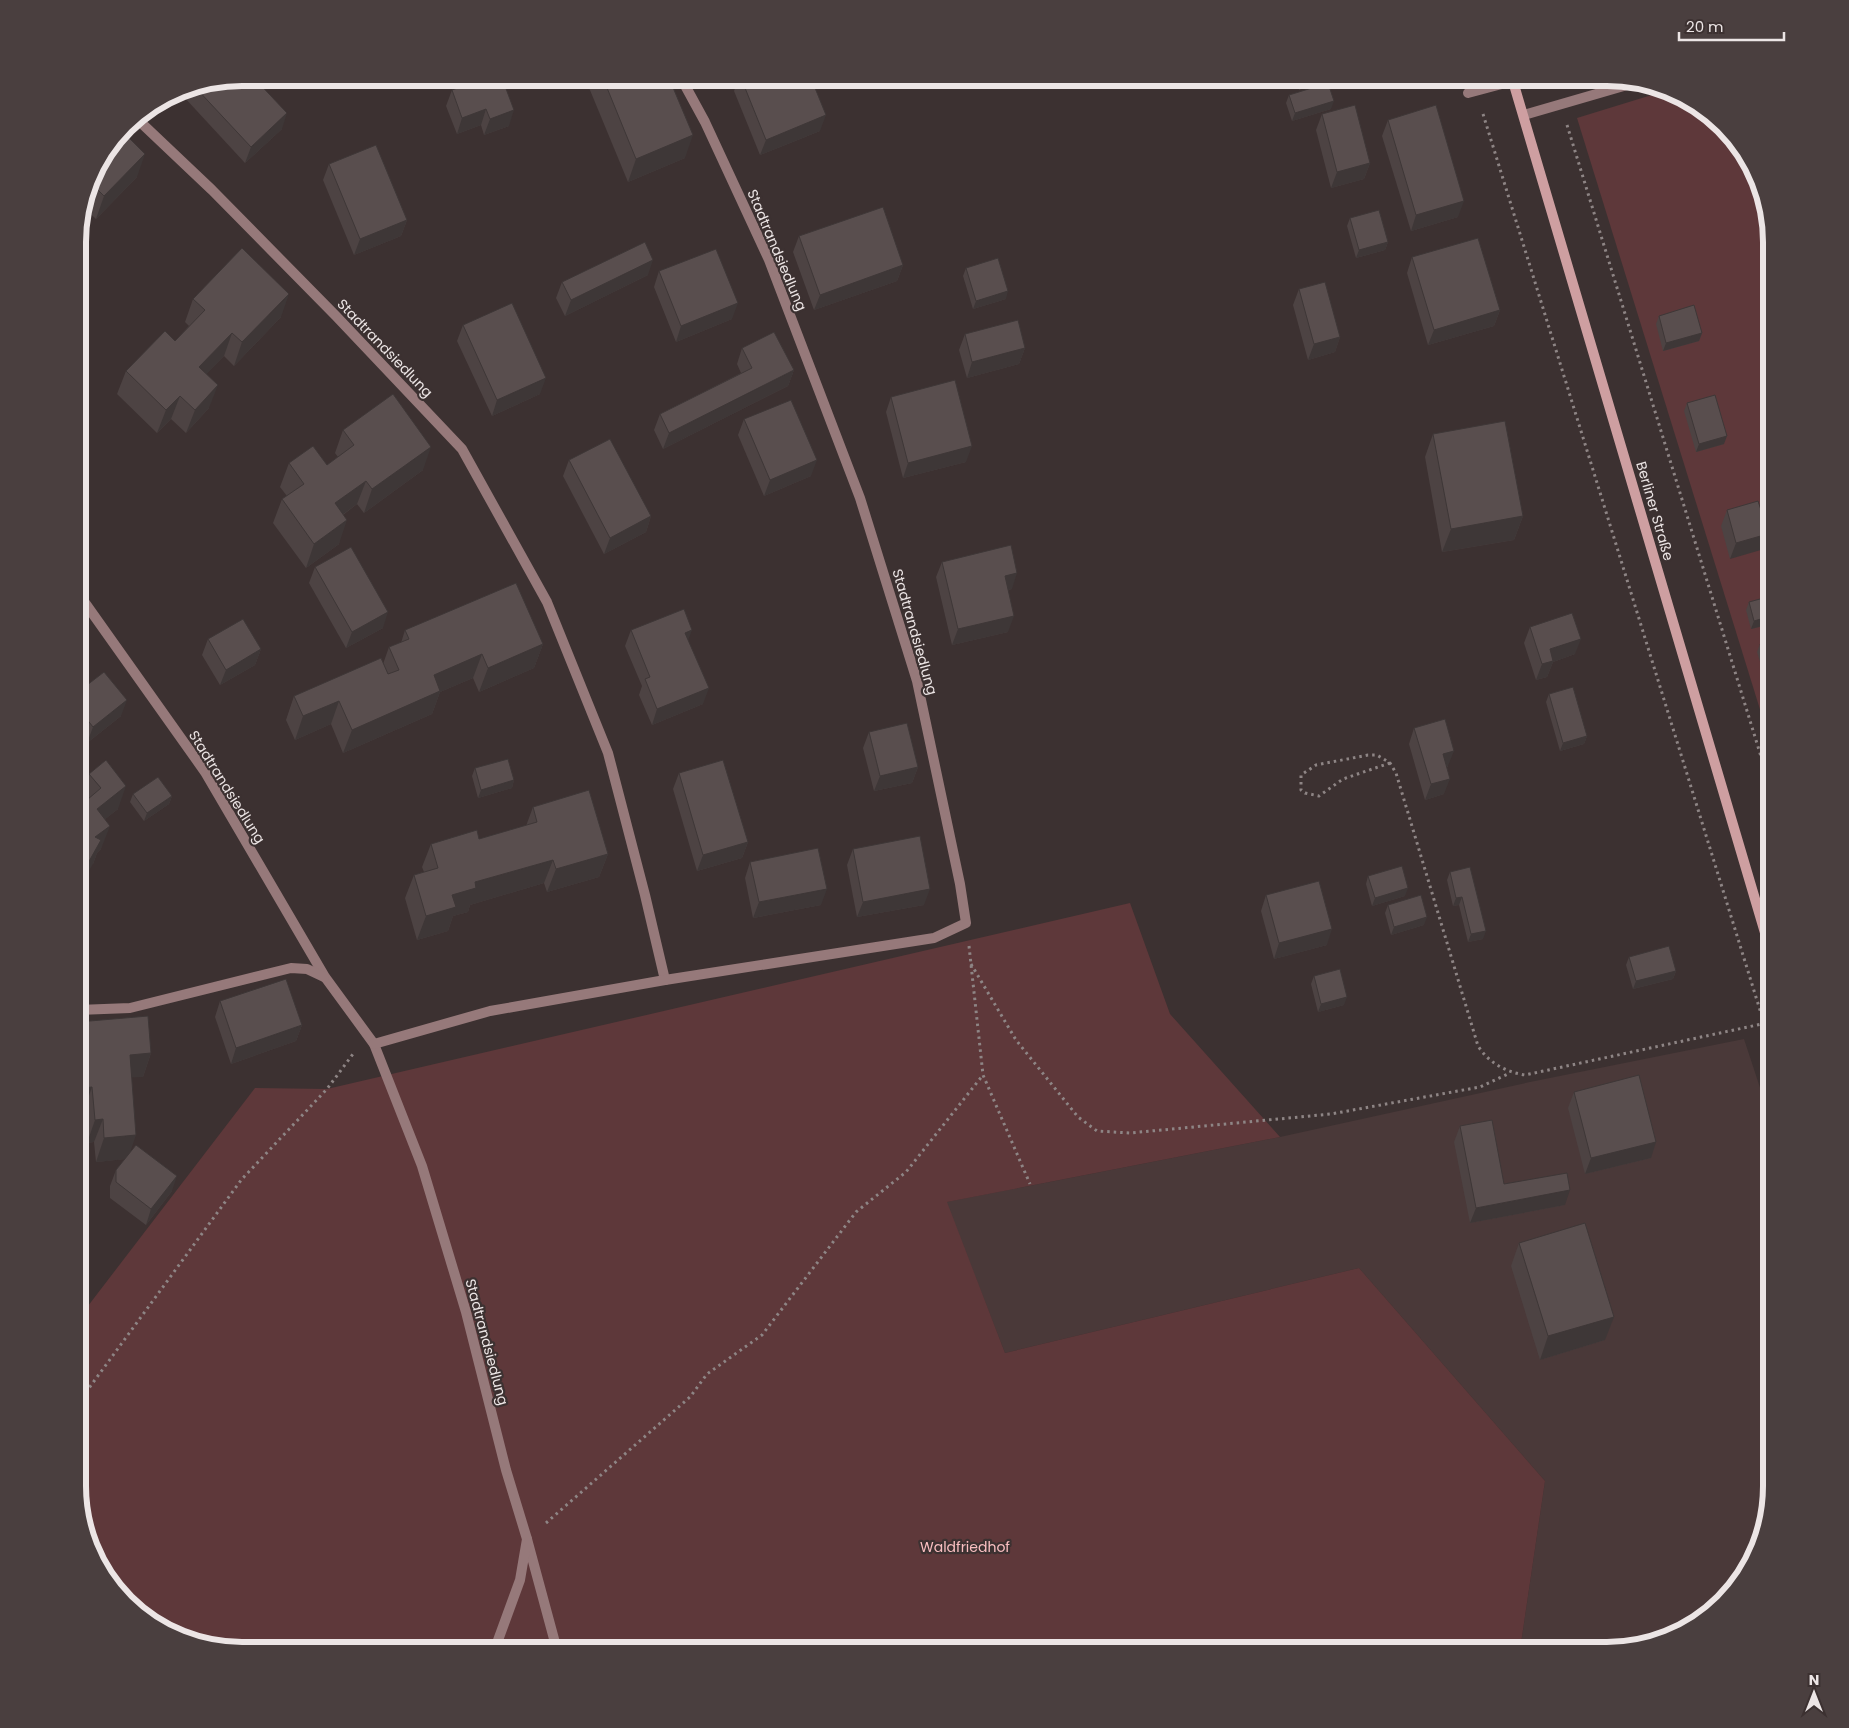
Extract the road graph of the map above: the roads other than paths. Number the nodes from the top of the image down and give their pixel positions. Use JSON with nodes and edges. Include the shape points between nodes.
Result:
{"nodes":[{"id":1,"x":1491,"y":86,"type":"edge"},
{"id":2,"x":1515,"y":86,"type":"edge"},
{"id":3,"x":686,"y":87,"type":"edge"},
{"id":4,"x":1620,"y":87,"type":"edge"},
{"id":5,"x":1472,"y":92,"type":"road end"},
{"id":6,"x":1524,"y":115,"type":"junction"},
{"id":7,"x":141,"y":123,"type":"edge"},
{"id":8,"x":87,"y":606,"type":"edge"},
{"id":9,"x":1763,"y":924,"type":"edge"},
{"id":10,"x":325,"y":977,"type":"junction"},
{"id":11,"x":665,"y":980,"type":"junction"},
{"id":12,"x":87,"y":1010,"type":"edge"},
{"id":13,"x":374,"y":1044,"type":"junction"},
{"id":14,"x":527,"y":1540,"type":"junction"},
{"id":15,"x":497,"y":1642,"type":"edge"},
{"id":16,"x":555,"y":1642,"type":"edge"}],
"edges":[{"from":1,"to":5,"type":"street"},
{"from":2,"to":6,"type":"main road","name":"Berliner Straße"},
{"from":3,"to":11,"type":"street","name":"Stadtrandsiedlung","via":[[706,122],[769,260],[860,498],[916,681],[966,923],[934,938]]},
{"from":4,"to":6,"type":"street"},
{"from":6,"to":9,"type":"main road","name":"Berliner Straße"},
{"from":7,"to":11,"type":"street","name":"Stadtrandsiedlung","via":[[336,316],[462,449],[547,602],[608,753]]},
{"from":8,"to":10,"type":"street","name":"Stadtrandsiedlung","via":[[204,772]]},
{"from":10,"to":12,"type":"street","via":[[307,969],[291,968],[130,1008]]},
{"from":10,"to":13,"type":"street","name":"Stadtrandsiedlung"},
{"from":11,"to":13,"type":"street","via":[[490,1011]]},
{"from":13,"to":14,"type":"street","name":"Stadtrandsiedlung","via":[[422,1166],[466,1312]]},
{"from":14,"to":15,"type":"street","name":"Stadtrandsiedlung","via":[[520,1580]]},
{"from":14,"to":16,"type":"street"}]}
